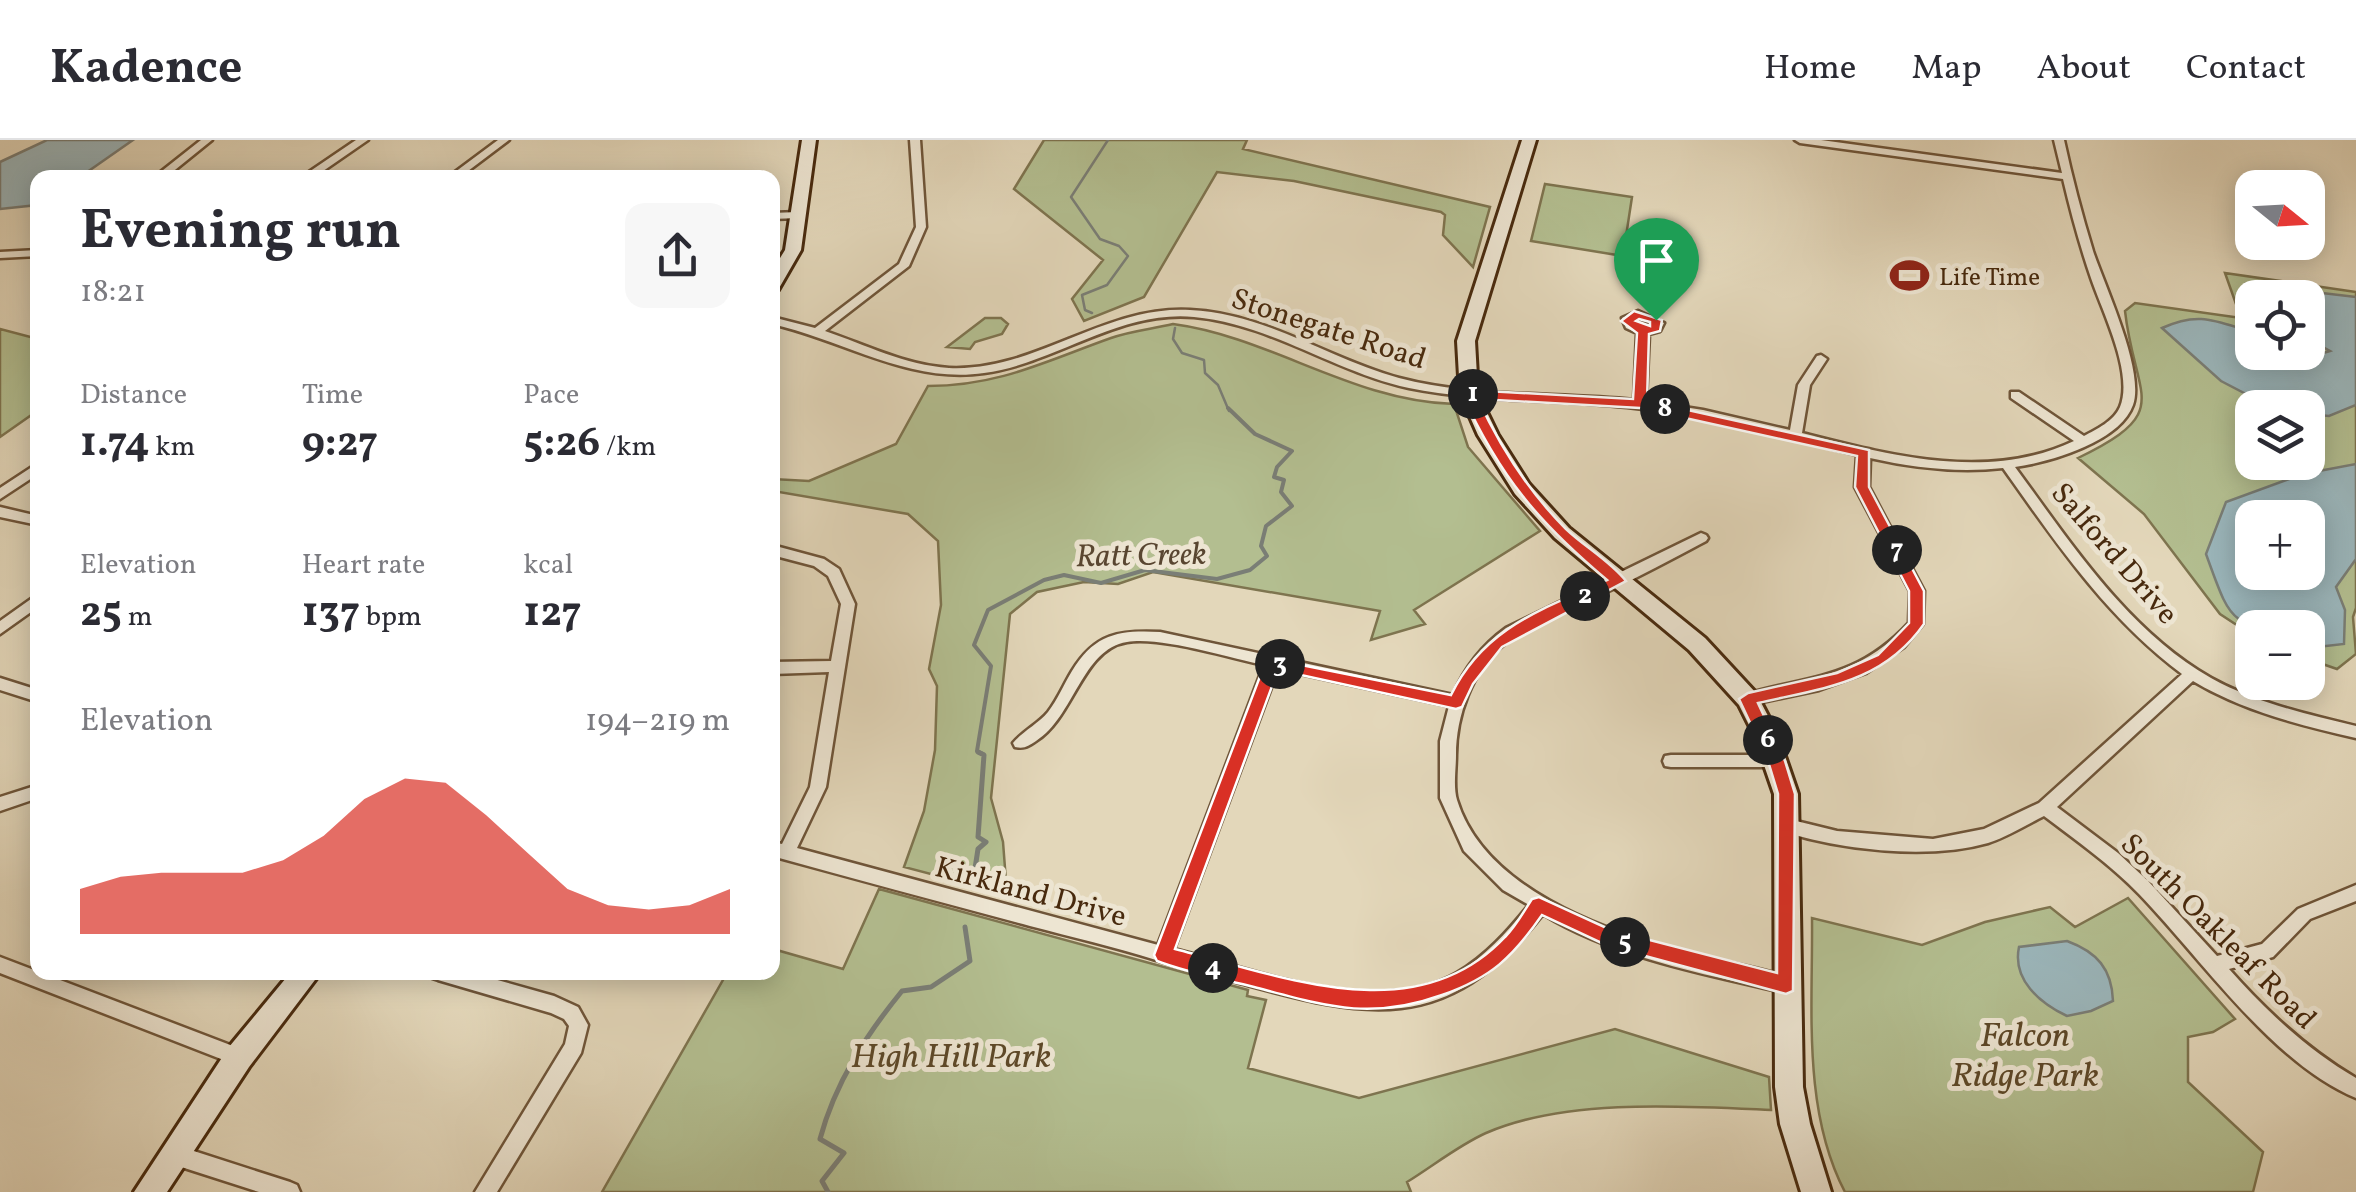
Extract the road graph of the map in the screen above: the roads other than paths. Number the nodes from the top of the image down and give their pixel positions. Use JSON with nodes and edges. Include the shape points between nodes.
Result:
{"nodes":[{"id":1,"x":207,"y":140,"type":"edge"},
{"id":2,"x":363,"y":140,"type":"edge"},
{"id":3,"x":504,"y":140,"type":"edge"},
{"id":4,"x":809,"y":140,"type":"edge"},
{"id":5,"x":915,"y":140,"type":"edge"},
{"id":6,"x":1529,"y":140,"type":"edge"},
{"id":7,"x":1800,"y":140,"type":"edge"},
{"id":8,"x":2059,"y":140,"type":"edge"},
{"id":9,"x":168,"y":170,"type":"edge"},
{"id":10,"x":317,"y":170,"type":"edge"},
{"id":11,"x":462,"y":170,"type":"edge"},
{"id":12,"x":2066,"y":177,"type":"junction"},
{"id":13,"x":798,"y":215,"type":"junction"},
{"id":14,"x":780,"y":216,"type":"edge"},
{"id":15,"x":30,"y":253,"type":"edge"},
{"id":16,"x":0,"y":255,"type":"edge"},
{"id":17,"x":780,"y":274,"type":"edge"},
{"id":18,"x":780,"y":322,"type":"edge"},
{"id":19,"x":818,"y":331,"type":"junction"},
{"id":20,"x":1643,"y":332,"type":"dead end"},
{"id":21,"x":1821,"y":359,"type":"dead end"},
{"id":22,"x":1469,"y":394,"type":"junction"},
{"id":23,"x":2014,"y":395,"type":"dead end"},
{"id":24,"x":1640,"y":404,"type":"junction"},
{"id":25,"x":1794,"y":435,"type":"junction"},
{"id":26,"x":2084,"y":442,"type":"junction"},
{"id":27,"x":1864,"y":453,"type":"junction"},
{"id":28,"x":2007,"y":465,"type":"junction"},
{"id":29,"x":30,"y":473,"type":"edge"},
{"id":30,"x":0,"y":494,"type":"edge"},
{"id":31,"x":0,"y":512,"type":"edge"},
{"id":32,"x":30,"y":519,"type":"edge"},
{"id":33,"x":1701,"y":538,"type":"dead end"},
{"id":34,"x":780,"y":552,"type":"edge"},
{"id":35,"x":1618,"y":581,"type":"junction"},
{"id":36,"x":30,"y":605,"type":"edge"},
{"id":37,"x":0,"y":629,"type":"edge"},
{"id":38,"x":1272,"y":662,"type":"junction"},
{"id":39,"x":839,"y":666,"type":"junction"},
{"id":40,"x":780,"y":668,"type":"edge"},
{"id":41,"x":2192,"y":674,"type":"junction"},
{"id":42,"x":0,"y":684,"type":"edge"},
{"id":43,"x":30,"y":693,"type":"edge"},
{"id":44,"x":1748,"y":699,"type":"junction"},
{"id":45,"x":1456,"y":702,"type":"junction"},
{"id":46,"x":2356,"y":732,"type":"edge"},
{"id":47,"x":1021,"y":742,"type":"dead end"},
{"id":48,"x":1671,"y":761,"type":"dead end"},
{"id":49,"x":1777,"y":761,"type":"junction"},
{"id":50,"x":30,"y":794,"type":"edge"},
{"id":51,"x":0,"y":804,"type":"edge"},
{"id":52,"x":2044,"y":808,"type":"junction"},
{"id":53,"x":1788,"y":826,"type":"junction"},
{"id":54,"x":780,"y":849,"type":"edge"},
{"id":55,"x":780,"y":851,"type":"edge"},
{"id":56,"x":2356,"y":894,"type":"edge"},
{"id":57,"x":1539,"y":905,"type":"junction"},
{"id":58,"x":1164,"y":955,"type":"junction"},
{"id":59,"x":0,"y":965,"type":"edge"},
{"id":60,"x":2214,"y":965,"type":"junction"},
{"id":61,"x":30,"y":977,"type":"edge"},
{"id":62,"x":39,"y":980,"type":"edge"},
{"id":63,"x":302,"y":980,"type":"edge"},
{"id":64,"x":465,"y":980,"type":"edge"},
{"id":65,"x":1786,"y":984,"type":"junction"},
{"id":66,"x":239,"y":1058,"type":"junction"},
{"id":67,"x":2356,"y":1088,"type":"edge"},
{"id":68,"x":172,"y":1154,"type":"junction"},
{"id":69,"x":149,"y":1192,"type":"edge"},
{"id":70,"x":290,"y":1192,"type":"edge"},
{"id":71,"x":485,"y":1192,"type":"edge"},
{"id":72,"x":1816,"y":1192,"type":"edge"}],
"edges":[{"from":1,"to":9,"type":"street"},
{"from":2,"to":10,"type":"street"},
{"from":3,"to":11,"type":"street"},
{"from":4,"to":13,"type":"street"},
{"from":5,"to":19,"type":"street","via":[[921,226],[904,266]]},
{"from":6,"to":22,"type":"street","via":[[1466,342]]},
{"from":7,"to":12,"type":"street"},
{"from":8,"to":12,"type":"street","name":"Stonegate Road"},
{"from":12,"to":26,"type":"street","name":"Stonegate Road","via":[[2129,388],[2119,422]]},
{"from":13,"to":14,"type":"street"},
{"from":13,"to":17,"type":"street","via":[[790,259]]},
{"from":15,"to":16,"type":"street"},
{"from":18,"to":19,"type":"street","name":"Stonegate Road"},
{"from":19,"to":22,"type":"street","name":"Stonegate Road","via":[[892,364],[963,372],[1014,364],[1135,317],[1217,316],[1352,368]]},
{"from":20,"to":24,"type":"street"},
{"from":21,"to":25,"type":"street","via":[[1804,385]]},
{"from":22,"to":24,"type":"street","name":"Stonegate Road"},
{"from":22,"to":35,"type":"street","via":[[1522,490]]},
{"from":23,"to":26,"type":"street"},
{"from":24,"to":25,"type":"street","name":"Stonegate Road"},
{"from":25,"to":27,"type":"street","name":"Stonegate Road"},
{"from":26,"to":28,"type":"street","name":"Stonegate Road"},
{"from":27,"to":28,"type":"street","name":"Stonegate Road","via":[[1938,466]]},
{"from":27,"to":44,"type":"street","via":[[1862,487],[1917,591],[1916,624],[1884,659],[1840,678]]},
{"from":28,"to":41,"type":"street","name":"Salford Drive","via":[[2111,600]]},
{"from":29,"to":30,"type":"street"},
{"from":31,"to":32,"type":"street"},
{"from":33,"to":35,"type":"street"},
{"from":34,"to":39,"type":"street","via":[[819,562],[844,587],[848,604]]},
{"from":35,"to":44,"type":"street","via":[[1697,644]]},
{"from":35,"to":45,"type":"street","via":[[1496,643]]},
{"from":36,"to":37,"type":"street"},
{"from":38,"to":45,"type":"street"},
{"from":38,"to":47,"type":"street","via":[[1160,636],[1114,638],[1090,652],[1047,726]]},
{"from":38,"to":58,"type":"street"},
{"from":39,"to":40,"type":"street"},
{"from":39,"to":54,"type":"street","via":[[818,787]]},
{"from":41,"to":46,"type":"street","name":"Salford Drive","via":[[2253,702]]},
{"from":41,"to":52,"type":"street"},
{"from":42,"to":43,"type":"street"},
{"from":44,"to":49,"type":"street"},
{"from":45,"to":57,"type":"street","via":[[1444,776],[1454,819],[1476,853]]},
{"from":48,"to":49,"type":"street"},
{"from":49,"to":53,"type":"street"},
{"from":50,"to":51,"type":"street"},
{"from":52,"to":53,"type":"street","via":[[1987,836],[1933,846],[1837,838]]},
{"from":52,"to":60,"type":"street","name":"South Oakleaf Road","via":[[2113,859]]},
{"from":53,"to":65,"type":"street"},
{"from":55,"to":58,"type":"street","name":"Kirkland Drive"},
{"from":56,"to":60,"type":"street","via":[[2304,914],[2267,951]]},
{"from":57,"to":58,"type":"street","name":"Kirkland Drive","via":[[1512,943],[1480,970],[1406,999],[1324,996]]},
{"from":57,"to":65,"type":"street","via":[[1608,938]]},
{"from":59,"to":61,"type":"street"},
{"from":60,"to":67,"type":"street","name":"South Oakleaf Road","via":[[2266,1023]]},
{"from":62,"to":66,"type":"street"},
{"from":63,"to":66,"type":"street"},
{"from":64,"to":71,"type":"street","via":[[554,1006],[580,1025],[574,1048]]},
{"from":65,"to":72,"type":"street","via":[[1789,1087]]},
{"from":66,"to":68,"type":"street"},
{"from":68,"to":69,"type":"street"},
{"from":68,"to":70,"type":"street"}]}
